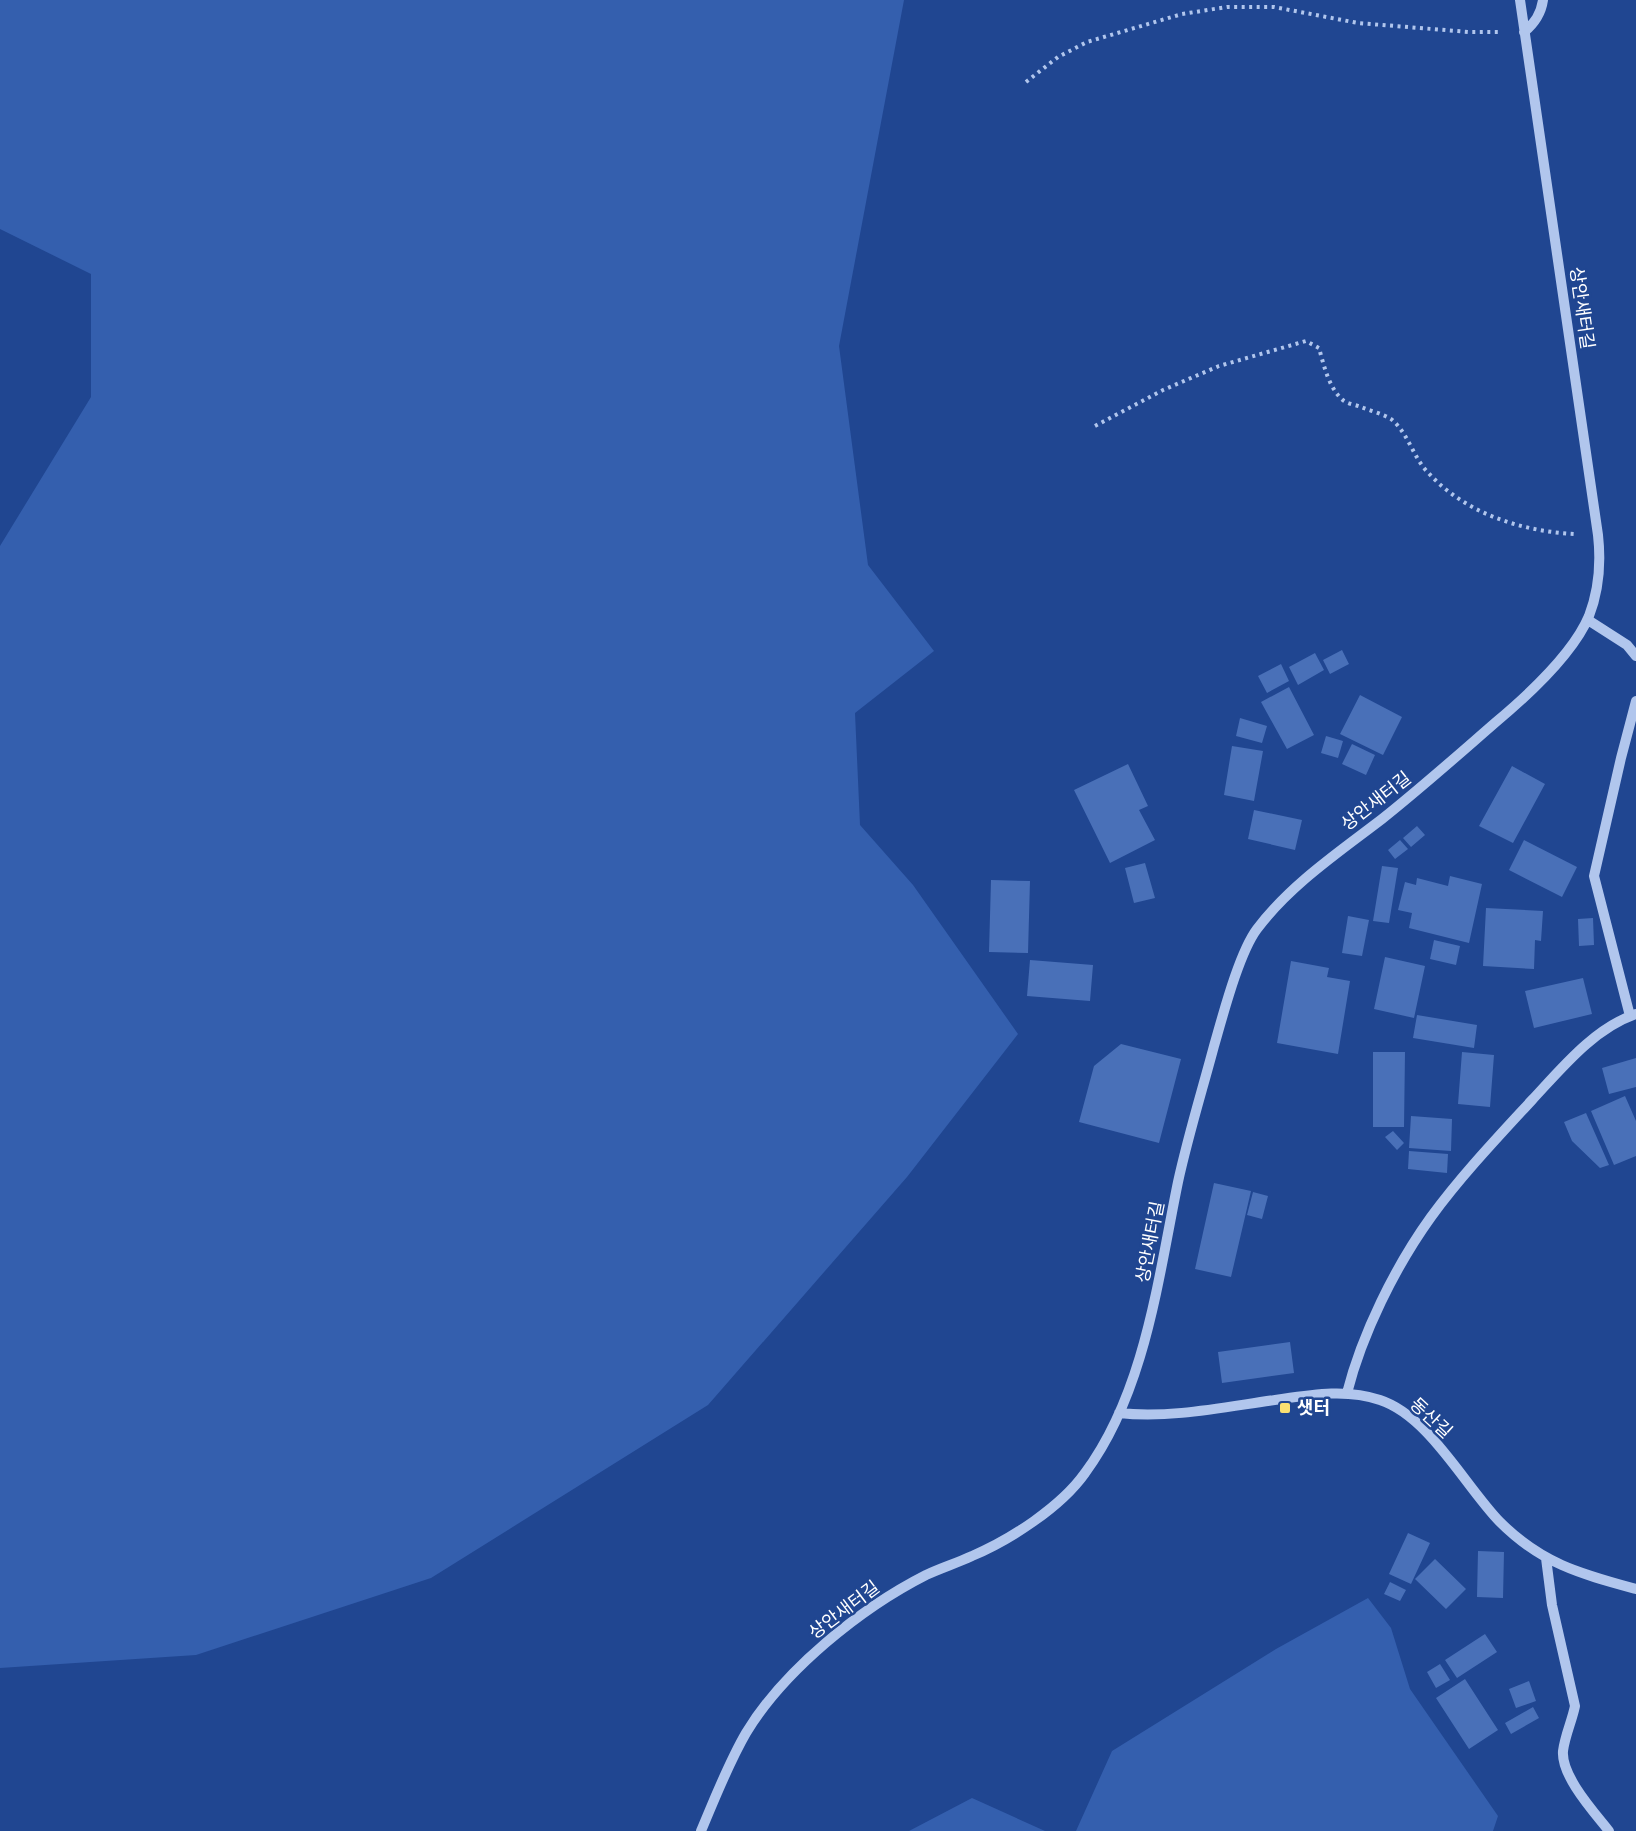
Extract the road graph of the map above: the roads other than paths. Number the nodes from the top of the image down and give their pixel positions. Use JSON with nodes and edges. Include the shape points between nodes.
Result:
{"nodes":[{"id":1,"x":1520,"y":0,"type":"edge"},
{"id":2,"x":1543,"y":0,"type":"edge"},
{"id":3,"x":1524,"y":32,"type":"junction"},
{"id":4,"x":1588,"y":620,"type":"junction"},
{"id":5,"x":1636,"y":656,"type":"edge"},
{"id":6,"x":1636,"y":701,"type":"edge"},
{"id":7,"x":1633,"y":1015,"type":"edge"},
{"id":8,"x":1347,"y":1393,"type":"junction"},
{"id":9,"x":1119,"y":1413,"type":"junction"},
{"id":10,"x":1546,"y":1558,"type":"junction"},
{"id":11,"x":1636,"y":1589,"type":"edge"},
{"id":12,"x":701,"y":1831,"type":"edge"},
{"id":13,"x":1610,"y":1831,"type":"edge"}],
"edges":[{"from":1,"to":3,"type":"street","name":"상안새터길"},
{"from":2,"to":3,"type":"street","via":[[1539,15]]},
{"from":3,"to":4,"type":"street","name":"상안새터길","via":[[1598,535],[1597,589]]},
{"from":4,"to":5,"type":"street","via":[[1628,645]]},
{"from":4,"to":9,"type":"street","name":"상안새터길","via":[[1549,672],[1520,702],[1299,885],[1251,937],[1189,1136],[1155,1304]]},
{"from":6,"to":7,"type":"street","via":[[1594,876]]},
{"from":7,"to":8,"type":"street","via":[[1610,1026],[1572,1058],[1430,1218],[1369,1327]]},
{"from":8,"to":9,"type":"street","name":"동산길","via":[[1185,1412]]},
{"from":8,"to":10,"type":"street","name":"동산길","via":[[1383,1400],[1401,1410],[1462,1473],[1500,1521]]},
{"from":9,"to":12,"type":"street","name":"상안새터길","via":[[1102,1450],[1081,1479],[1045,1512],[1011,1537],[899,1589],[815,1653],[776,1690],[747,1732]]},
{"from":10,"to":11,"type":"street","name":"동산길","via":[[1587,1576]]},
{"from":10,"to":13,"type":"street","via":[[1552,1605],[1575,1706],[1563,1754],[1566,1769]]}]}
